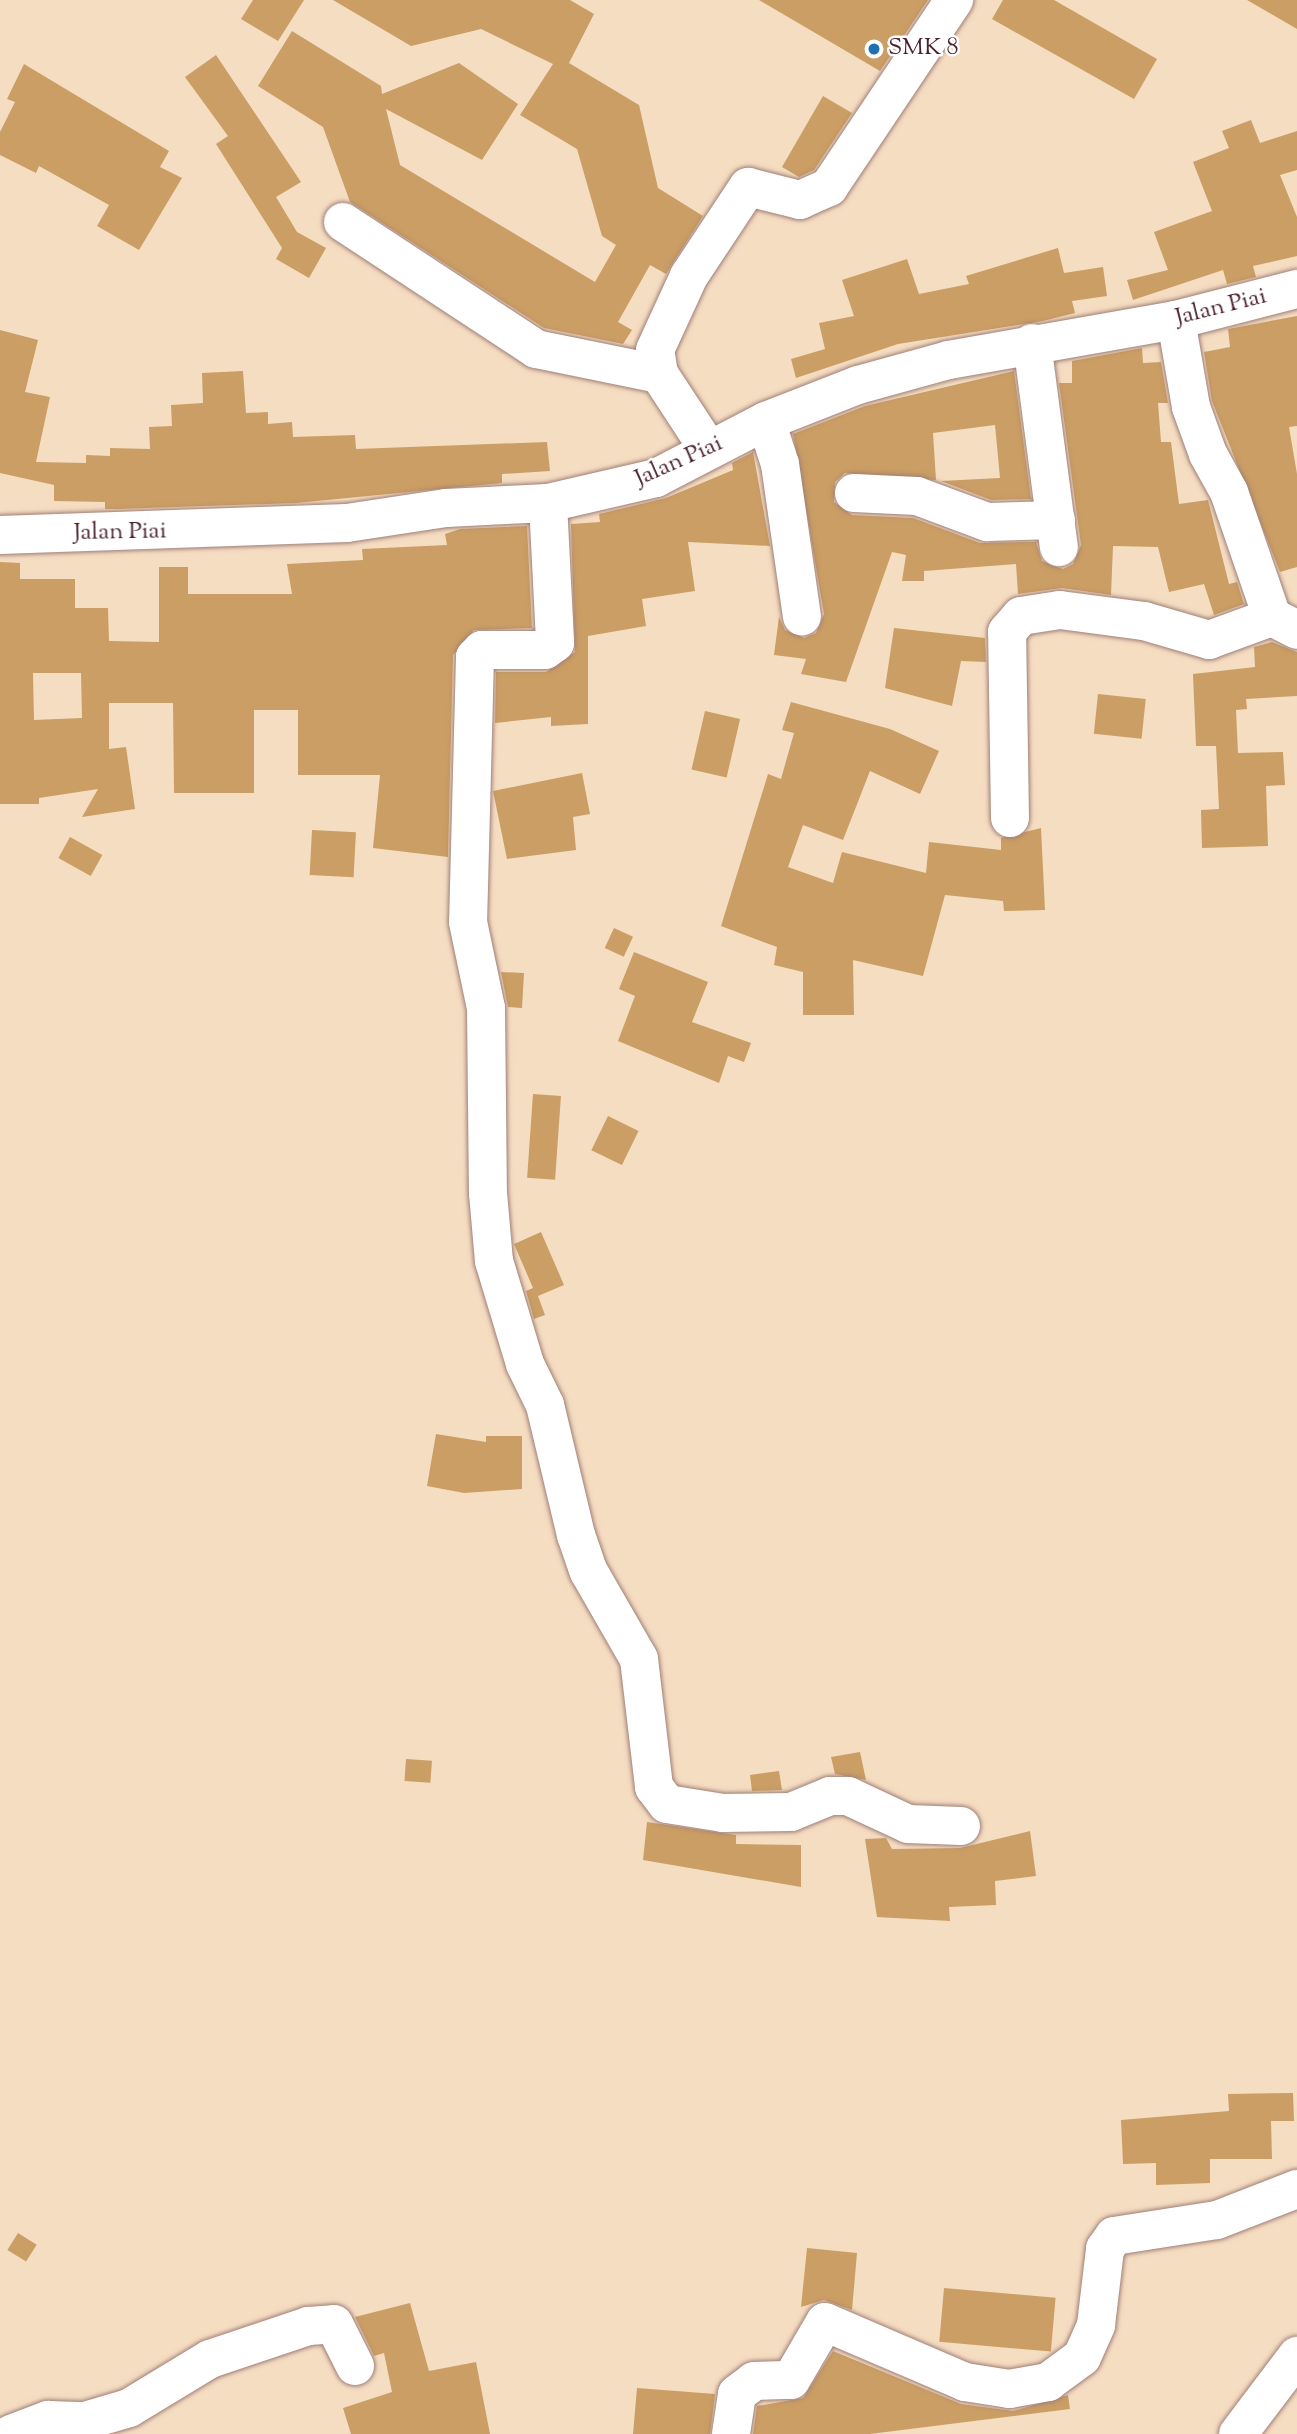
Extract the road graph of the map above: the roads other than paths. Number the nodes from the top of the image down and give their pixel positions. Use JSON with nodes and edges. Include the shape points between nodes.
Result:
{"nodes":[{"id":1,"x":954,"y":0,"type":"edge"},
{"id":2,"x":343,"y":222,"type":"dead end"},
{"id":3,"x":1297,"y":289,"type":"edge"},
{"id":4,"x":1175,"y":320,"type":"junction"},
{"id":5,"x":1032,"y":343,"type":"junction"},
{"id":6,"x":659,"y":374,"type":"junction"},
{"id":7,"x":766,"y":421,"type":"junction"},
{"id":8,"x":709,"y":450,"type":"junction"},
{"id":9,"x":854,"y":493,"type":"dead end"},
{"id":10,"x":548,"y":503,"type":"junction"},
{"id":11,"x":0,"y":535,"type":"edge"},
{"id":12,"x":802,"y":616,"type":"dead end"},
{"id":13,"x":1284,"y":623,"type":"edge"},
{"id":14,"x":1010,"y":818,"type":"dead end"},
{"id":15,"x":961,"y":1826,"type":"dead end"},
{"id":16,"x":1297,"y":2189,"type":"edge"},
{"id":17,"x":1297,"y":2356,"type":"edge"},
{"id":18,"x":355,"y":2366,"type":"dead end"},
{"id":19,"x":11,"y":2434,"type":"edge"},
{"id":20,"x":732,"y":2434,"type":"edge"},
{"id":21,"x":1238,"y":2434,"type":"edge"}],
"edges":[{"from":1,"to":6,"type":"street","via":[[829,187],[800,200],[748,187],[689,276],[662,331],[655,350]]},
{"from":2,"to":6,"type":"street","via":[[537,349]]},
{"from":3,"to":4,"type":"street","name":"Jalan Piai"},
{"from":4,"to":5,"type":"street","name":"Jalan Piai"},
{"from":4,"to":13,"type":"street","via":[[1191,407]]},
{"from":5,"to":7,"type":"street","name":"Jalan Piai","via":[[858,385]]},
{"from":5,"to":9,"type":"street","via":[[1058,533],[987,522],[917,496]]},
{"from":6,"to":8,"type":"street"},
{"from":7,"to":8,"type":"street","name":"Jalan Piai"},
{"from":7,"to":12,"type":"street","via":[[782,475]]},
{"from":8,"to":10,"type":"street","name":"Jalan Piai","via":[[656,478]]},
{"from":10,"to":11,"type":"street","name":"Jalan Piai","via":[[446,508],[347,523]]},
{"from":10,"to":15,"type":"street","via":[[555,643],[545,650],[482,650],[475,657],[468,922],[486,1008],[494,1261],[545,1405],[585,1560],[639,1659],[654,1787],[667,1804],[723,1813],[791,1812],[830,1796],[848,1796],[908,1824]]},
{"from":13,"to":14,"type":"street","via":[[1209,640],[1144,621],[1060,610],[1021,616],[1007,632]]},
{"from":16,"to":20,"type":"street","via":[[1217,2220],[1114,2236],[1104,2249],[1091,2336],[1082,2357],[1048,2382],[1009,2389],[965,2382],[825,2322],[791,2380],[754,2381],[737,2394]]},
{"from":17,"to":21,"type":"street"},
{"from":18,"to":19,"type":"street","via":[[334,2324],[308,2326],[210,2360],[129,2408],[85,2421],[48,2420]]}]}
